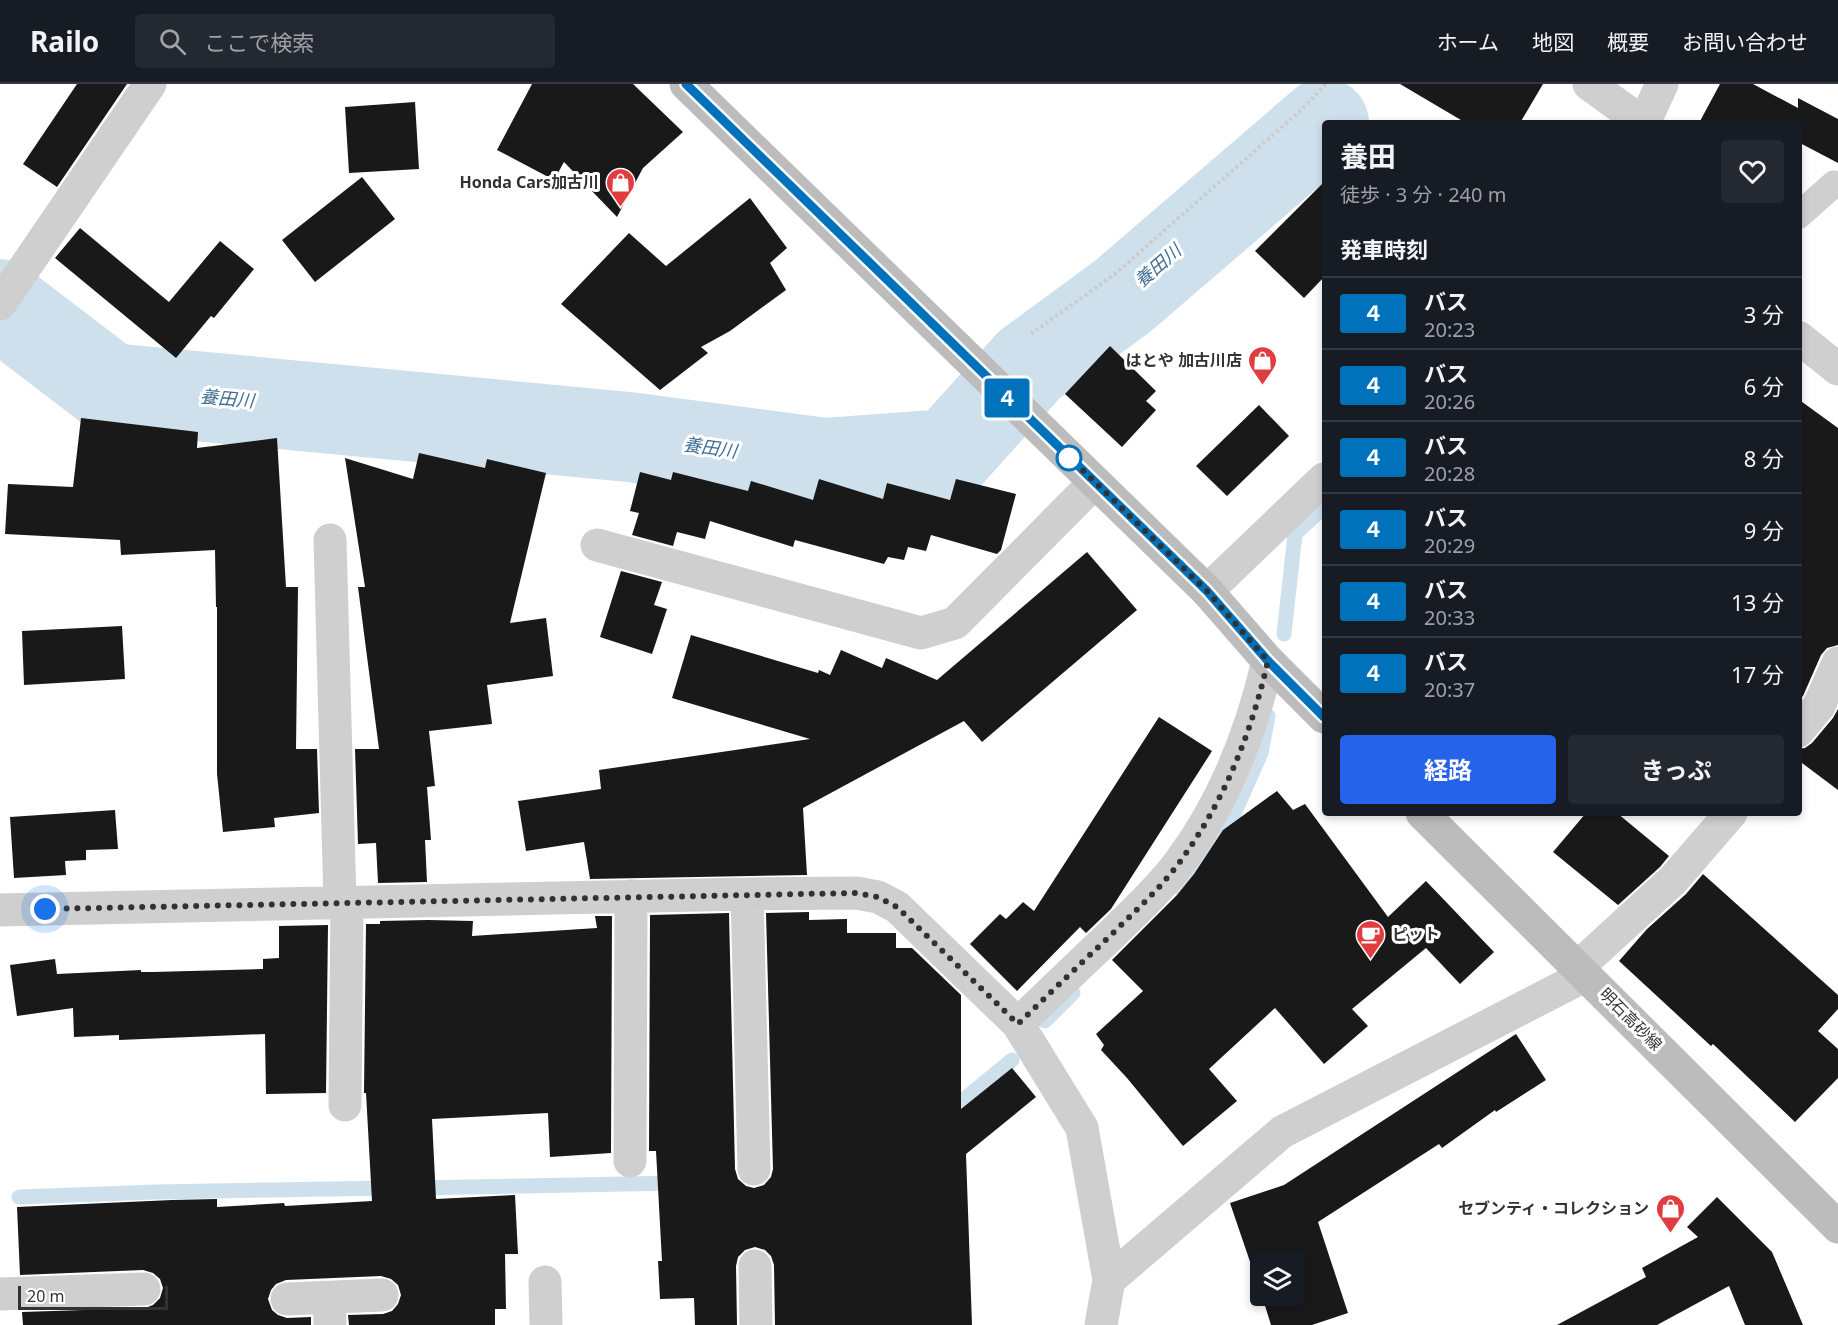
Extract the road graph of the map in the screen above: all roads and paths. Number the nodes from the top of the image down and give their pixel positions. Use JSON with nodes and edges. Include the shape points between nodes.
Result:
{"nodes":[{"id":1,"x":150,"y":84,"type":"edge"},
{"id":2,"x":686,"y":84,"type":"edge"},
{"id":3,"x":1326,"y":84,"type":"edge"},
{"id":4,"x":1589,"y":84,"type":"edge"},
{"id":5,"x":1662,"y":84,"type":"edge"},
{"id":6,"x":1640,"y":120,"type":"edge"},
{"id":7,"x":1645,"y":120,"type":"edge"},
{"id":8,"x":1834,"y":184,"type":"dead end"},
{"id":9,"x":1802,"y":212,"type":"edge"},
{"id":10,"x":0,"y":304,"type":"edge"},
{"id":11,"x":1031,"y":334,"type":"dead end"},
{"id":12,"x":1802,"y":340,"type":"edge"},
{"id":13,"x":1838,"y":369,"type":"edge"},
{"id":14,"x":1322,"y":481,"type":"edge"},
{"id":15,"x":1095,"y":482,"type":"junction"},
{"id":16,"x":330,"y":540,"type":"dead end"},
{"id":17,"x":597,"y":544,"type":"dead end"},
{"id":18,"x":1207,"y":591,"type":"junction"},
{"id":19,"x":1268,"y":661,"type":"junction"},
{"id":20,"x":1838,"y":663,"type":"edge"},
{"id":21,"x":1322,"y":715,"type":"edge"},
{"id":22,"x":1802,"y":725,"type":"edge"},
{"id":23,"x":1425,"y":816,"type":"edge"},
{"id":24,"x":1728,"y":816,"type":"edge"},
{"id":25,"x":747,"y":894,"type":"junction"},
{"id":26,"x":631,"y":896,"type":"junction"},
{"id":27,"x":343,"y":902,"type":"junction"},
{"id":28,"x":0,"y":909,"type":"edge"},
{"id":29,"x":1582,"y":971,"type":"junction"},
{"id":30,"x":1018,"y":1024,"type":"junction"},
{"id":31,"x":345,"y":1105,"type":"dead end"},
{"id":32,"x":630,"y":1161,"type":"dead end"},
{"id":33,"x":754,"y":1169,"type":"dead end"},
{"id":34,"x":1838,"y":1227,"type":"edge"},
{"id":35,"x":755,"y":1266,"type":"dead end"},
{"id":36,"x":1109,"y":1280,"type":"junction"},
{"id":37,"x":545,"y":1282,"type":"dead end"},
{"id":38,"x":144,"y":1289,"type":"dead end"},
{"id":39,"x":0,"y":1294,"type":"edge"},
{"id":40,"x":382,"y":1295,"type":"dead end"},
{"id":41,"x":287,"y":1299,"type":"dead end"},
{"id":42,"x":330,"y":1311,"type":"edge"},
{"id":43,"x":546,"y":1325,"type":"edge"},
{"id":44,"x":756,"y":1325,"type":"edge"},
{"id":45,"x":1101,"y":1325,"type":"edge"}],
"edges":[{"from":1,"to":10,"type":"street"},
{"from":2,"to":15,"type":"main road"},
{"from":3,"to":11,"type":"path","via":[[1115,274]]},
{"from":4,"to":6,"type":"street"},
{"from":5,"to":7,"type":"street"},
{"from":8,"to":9,"type":"lane"},
{"from":12,"to":13,"type":"street"},
{"from":14,"to":18,"type":"street"},
{"from":15,"to":17,"type":"street","via":[[955,623],[921,633]]},
{"from":15,"to":18,"type":"main road"},
{"from":16,"to":27,"type":"street"},
{"from":18,"to":19,"type":"main road"},
{"from":19,"to":21,"type":"main road"},
{"from":19,"to":30,"type":"street","via":[[1235,767],[1179,863],[1155,892]]},
{"from":20,"to":22,"type":"street","via":[[1819,706]]},
{"from":23,"to":29,"type":"main road","name":"明石高砂線"},
{"from":24,"to":29,"type":"street","via":[[1673,880]]},
{"from":25,"to":26,"type":"street"},
{"from":25,"to":30,"type":"street","via":[[855,893],[878,897],[897,907]]},
{"from":25,"to":33,"type":"street"},
{"from":26,"to":27,"type":"street"},
{"from":26,"to":32,"type":"street"},
{"from":27,"to":28,"type":"street"},
{"from":27,"to":31,"type":"street"},
{"from":29,"to":34,"type":"main road","name":"明石高砂線"},
{"from":29,"to":36,"type":"street","via":[[1282,1132]]},
{"from":30,"to":36,"type":"street","via":[[1082,1128]]},
{"from":35,"to":44,"type":"street"},
{"from":36,"to":45,"type":"street"},
{"from":37,"to":43,"type":"street"},
{"from":38,"to":39,"type":"street"},
{"from":40,"to":42,"type":"street"},
{"from":41,"to":42,"type":"street"}]}
